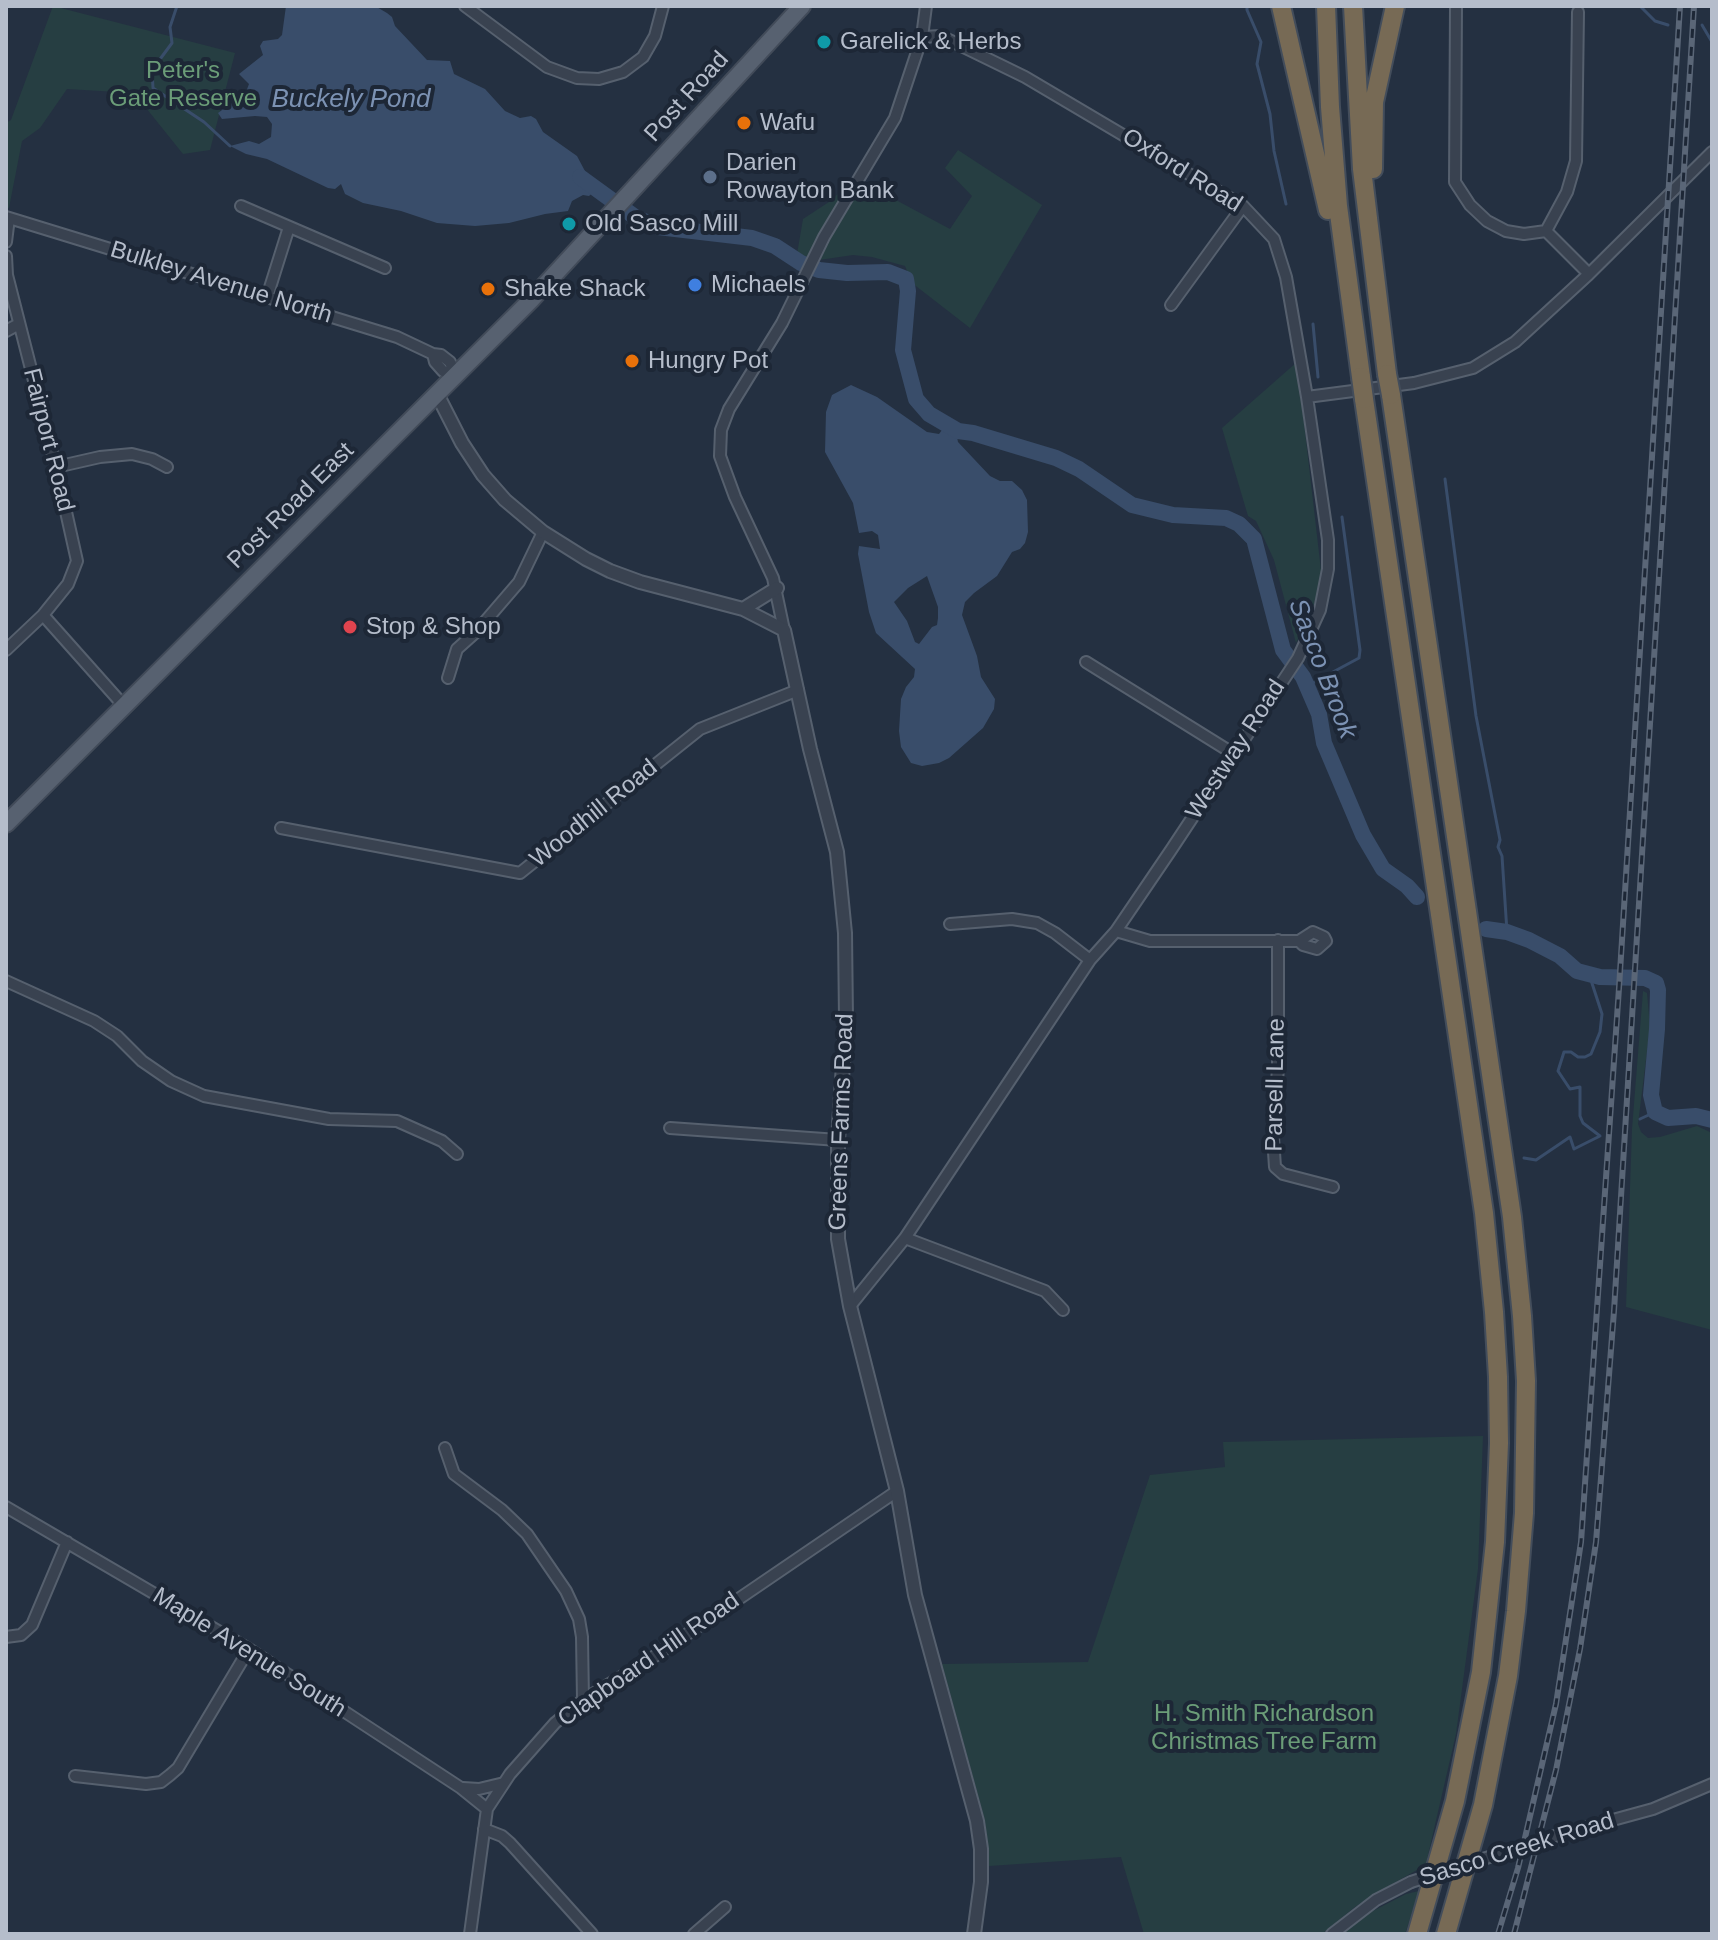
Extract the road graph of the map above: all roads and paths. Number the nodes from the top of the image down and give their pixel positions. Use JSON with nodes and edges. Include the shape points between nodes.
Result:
{"nodes":[{"id":1,"x":465,"y":6,"type":"edge"},
{"id":2,"x":663,"y":6,"type":"edge"},
{"id":3,"x":802,"y":6,"type":"edge"},
{"id":4,"x":1281,"y":6,"type":"edge"},
{"id":5,"x":1326,"y":6,"type":"edge"},
{"id":6,"x":1353,"y":6,"type":"edge"},
{"id":7,"x":1395,"y":6,"type":"edge"},
{"id":8,"x":1456,"y":6,"type":"edge"},
{"id":9,"x":926,"y":11,"type":"edge"},
{"id":10,"x":1578,"y":12,"type":"dead end"},
{"id":11,"x":941,"y":36,"type":"junction"},
{"id":12,"x":922,"y":37,"type":"junction"},
{"id":13,"x":1712,"y":152,"type":"edge"},
{"id":14,"x":241,"y":206,"type":"dead end"},
{"id":15,"x":1243,"y":206,"type":"junction"},
{"id":16,"x":8,"y":218,"type":"edge"},
{"id":17,"x":608,"y":219,"type":"joint"},
{"id":18,"x":289,"y":227,"type":"junction"},
{"id":19,"x":1546,"y":231,"type":"junction"},
{"id":20,"x":6,"y":242,"type":"edge"},
{"id":21,"x":6,"y":256,"type":"edge"},
{"id":22,"x":385,"y":268,"type":"dead end"},
{"id":23,"x":1372,"y":268,"type":"junction"},
{"id":24,"x":1589,"y":274,"type":"junction"},
{"id":25,"x":267,"y":297,"type":"junction"},
{"id":26,"x":1171,"y":305,"type":"dead end"},
{"id":27,"x":19,"y":324,"type":"junction"},
{"id":28,"x":6,"y":331,"type":"edge"},
{"id":29,"x":1354,"y":335,"type":"junction"},
{"id":30,"x":455,"y":376,"type":"junction"},
{"id":31,"x":437,"y":394,"type":"junction"},
{"id":32,"x":1307,"y":397,"type":"junction"},
{"id":33,"x":56,"y":467,"type":"junction"},
{"id":34,"x":167,"y":467,"type":"dead end"},
{"id":35,"x":543,"y":532,"type":"junction"},
{"id":36,"x":777,"y":588,"type":"junction"},
{"id":37,"x":743,"y":609,"type":"junction"},
{"id":38,"x":43,"y":615,"type":"junction"},
{"id":39,"x":784,"y":630,"type":"junction"},
{"id":40,"x":6,"y":650,"type":"edge"},
{"id":41,"x":1086,"y":662,"type":"dead end"},
{"id":42,"x":448,"y":678,"type":"dead end"},
{"id":43,"x":798,"y":690,"type":"junction"},
{"id":44,"x":124,"y":706,"type":"junction"},
{"id":45,"x":1234,"y":754,"type":"junction"},
{"id":46,"x":6,"y":824,"type":"edge"},
{"id":47,"x":281,"y":828,"type":"dead end"},
{"id":48,"x":950,"y":924,"type":"dead end"},
{"id":49,"x":1116,"y":931,"type":"junction"},
{"id":50,"x":1278,"y":940,"type":"junction"},
{"id":51,"x":1299,"y":941,"type":"dead end"},
{"id":52,"x":1090,"y":960,"type":"junction"},
{"id":53,"x":6,"y":981,"type":"edge"},
{"id":54,"x":670,"y":1128,"type":"dead end"},
{"id":55,"x":838,"y":1140,"type":"junction"},
{"id":56,"x":457,"y":1154,"type":"dead end"},
{"id":57,"x":1333,"y":1187,"type":"dead end"},
{"id":58,"x":905,"y":1238,"type":"junction"},
{"id":59,"x":850,"y":1306,"type":"junction"},
{"id":60,"x":1063,"y":1310,"type":"dead end"},
{"id":61,"x":445,"y":1448,"type":"dead end"},
{"id":62,"x":897,"y":1491,"type":"junction"},
{"id":63,"x":6,"y":1507,"type":"edge"},
{"id":64,"x":67,"y":1542,"type":"junction"},
{"id":65,"x":6,"y":1637,"type":"edge"},
{"id":66,"x":249,"y":1649,"type":"junction"},
{"id":67,"x":583,"y":1700,"type":"junction"},
{"id":68,"x":75,"y":1776,"type":"dead end"},
{"id":69,"x":504,"y":1783,"type":"junction"},
{"id":70,"x":1712,"y":1784,"type":"edge"},
{"id":71,"x":461,"y":1788,"type":"junction"},
{"id":72,"x":487,"y":1809,"type":"junction"},
{"id":73,"x":484,"y":1829,"type":"junction"},
{"id":74,"x":725,"y":1907,"type":"dead end"},
{"id":75,"x":470,"y":1934,"type":"edge"},
{"id":76,"x":592,"y":1934,"type":"edge"},
{"id":77,"x":694,"y":1934,"type":"edge"},
{"id":78,"x":974,"y":1934,"type":"edge"},
{"id":79,"x":1332,"y":1934,"type":"edge"},
{"id":80,"x":1417,"y":1934,"type":"edge"},
{"id":81,"x":1446,"y":1934,"type":"edge"}],
"edges":[{"from":1,"to":2,"type":"street","via":[[547,67],[599,79],[623,72],[643,57]]},
{"from":3,"to":17,"type":"main road","name":"Post Road"},
{"from":4,"to":29,"type":"highway"},
{"from":5,"to":29,"type":"highway","via":[[1335,172]]},
{"from":6,"to":23,"type":"highway"},
{"from":7,"to":23,"type":"highway","via":[[1374,102]]},
{"from":8,"to":19,"type":"street","via":[[1455,182],[1487,221],[1506,231]]},
{"from":9,"to":11,"type":"street","name":"Oxford Road"},
{"from":9,"to":12,"type":"street","name":"Greens Farms Road"},
{"from":10,"to":19,"type":"street","via":[[1576,161]]},
{"from":11,"to":12,"type":"street","name":"Oxford Road"},
{"from":11,"to":15,"type":"street","name":"Oxford Road","via":[[1025,77]]},
{"from":12,"to":36,"type":"street","name":"Greens Farms Road","via":[[895,118],[721,430],[720,456]]},
{"from":13,"to":24,"type":"street"},
{"from":14,"to":18,"type":"street"},
{"from":15,"to":26,"type":"street"},
{"from":15,"to":32,"type":"street","name":"Oxford Road","via":[[1274,239]]},
{"from":16,"to":20,"type":"street"},
{"from":16,"to":25,"type":"street","name":"Bulkley Avenue North"},
{"from":17,"to":30,"type":"main road","name":"Post Road East"},
{"from":18,"to":22,"type":"street"},
{"from":18,"to":25,"type":"street"},
{"from":19,"to":24,"type":"street"},
{"from":21,"to":27,"type":"street","name":"Fairport Road"},
{"from":23,"to":81,"type":"highway","bridge":true,"via":[[1509,1195],[1526,1381],[1524,1524],[1509,1665],[1485,1794]]},
{"from":24,"to":32,"type":"street","via":[[1515,342],[1473,368],[1414,383]]},
{"from":25,"to":30,"type":"street","name":"Bulkley Avenue North","via":[[410,342],[433,354],[443,371]]},
{"from":27,"to":28,"type":"street"},
{"from":27,"to":33,"type":"street","name":"Fairport Road"},
{"from":29,"to":80,"type":"highway","bridge":true,"via":[[1482,1202],[1498,1377],[1497,1509],[1484,1651],[1460,1780]]},
{"from":30,"to":31,"type":"main road","name":"Post Road East"},
{"from":31,"to":35,"type":"street","via":[[483,475]]},
{"from":31,"to":44,"type":"main road","name":"Post Road East"},
{"from":32,"to":45,"type":"street","name":"Westway Road","via":[[1328,540],[1320,610],[1298,658]]},
{"from":33,"to":34,"type":"street","via":[[132,454]]},
{"from":33,"to":38,"type":"street","name":"Fairport Road","via":[[77,561],[68,584]]},
{"from":35,"to":37,"type":"street","via":[[610,571]]},
{"from":35,"to":42,"type":"street","via":[[519,582],[457,649]]},
{"from":36,"to":37,"type":"street"},
{"from":36,"to":39,"type":"street","name":"Greens Farms Road"},
{"from":37,"to":39,"type":"street"},
{"from":38,"to":40,"type":"street","name":"Fairport Road"},
{"from":38,"to":44,"type":"street"},
{"from":39,"to":43,"type":"street","name":"Greens Farms Road"},
{"from":41,"to":45,"type":"street"},
{"from":43,"to":47,"type":"street","name":"Woodhill Road","via":[[700,729],[520,873]]},
{"from":43,"to":55,"type":"street","name":"Greens Farms Road","via":[[837,852],[845,933]]},
{"from":44,"to":46,"type":"main road","name":"Post Road East"},
{"from":45,"to":49,"type":"street","name":"Westway Road"},
{"from":48,"to":52,"type":"street","via":[[1012,919],[1037,923]]},
{"from":49,"to":50,"type":"street","via":[[1150,941]]},
{"from":49,"to":52,"type":"street","name":"Westway Road"},
{"from":50,"to":51,"type":"street"},
{"from":50,"to":57,"type":"street","name":"Parsell Lane","via":[[1275,1167],[1283,1174]]},
{"from":52,"to":58,"type":"street","name":"Westway Road"},
{"from":53,"to":56,"type":"street","via":[[94,1021],[171,1081],[204,1096],[329,1119],[397,1121],[442,1141]]},
{"from":54,"to":55,"type":"street"},
{"from":55,"to":59,"type":"street","name":"Greens Farms Road","via":[[838,1239]]},
{"from":58,"to":59,"type":"street","name":"Westway Road"},
{"from":58,"to":60,"type":"street","via":[[1045,1291]]},
{"from":59,"to":62,"type":"street","name":"Greens Farms Road"},
{"from":61,"to":67,"type":"street","via":[[454,1474],[527,1534],[566,1591],[582,1637]]},
{"from":62,"to":67,"type":"street","name":"Clapboard Hill Road"},
{"from":62,"to":78,"type":"street","name":"Greens Farms Road","via":[[915,1595],[977,1821],[981,1882]]},
{"from":63,"to":64,"type":"street","name":"Maple Avenue South"},
{"from":64,"to":65,"type":"street","via":[[32,1625],[21,1635]]},
{"from":64,"to":66,"type":"street","name":"Maple Avenue South"},
{"from":66,"to":68,"type":"street","via":[[178,1768],[161,1782]]},
{"from":66,"to":71,"type":"street","name":"Maple Avenue South"},
{"from":67,"to":69,"type":"street","name":"Clapboard Hill Road","via":[[555,1723]]},
{"from":69,"to":71,"type":"street"},
{"from":69,"to":72,"type":"street","name":"Clapboard Hill Road"},
{"from":70,"to":79,"type":"street","name":"Sasco Creek Road","bridge":true,"via":[[1642,1813],[1411,1882],[1376,1900]]},
{"from":71,"to":72,"type":"street","name":"Maple Avenue South"},
{"from":72,"to":73,"type":"street","name":"Clapboard Hill Road"},
{"from":73,"to":75,"type":"street","name":"Clapboard Hill Road"},
{"from":73,"to":76,"type":"street","via":[[510,1843]]},
{"from":74,"to":77,"type":"street"}]}
